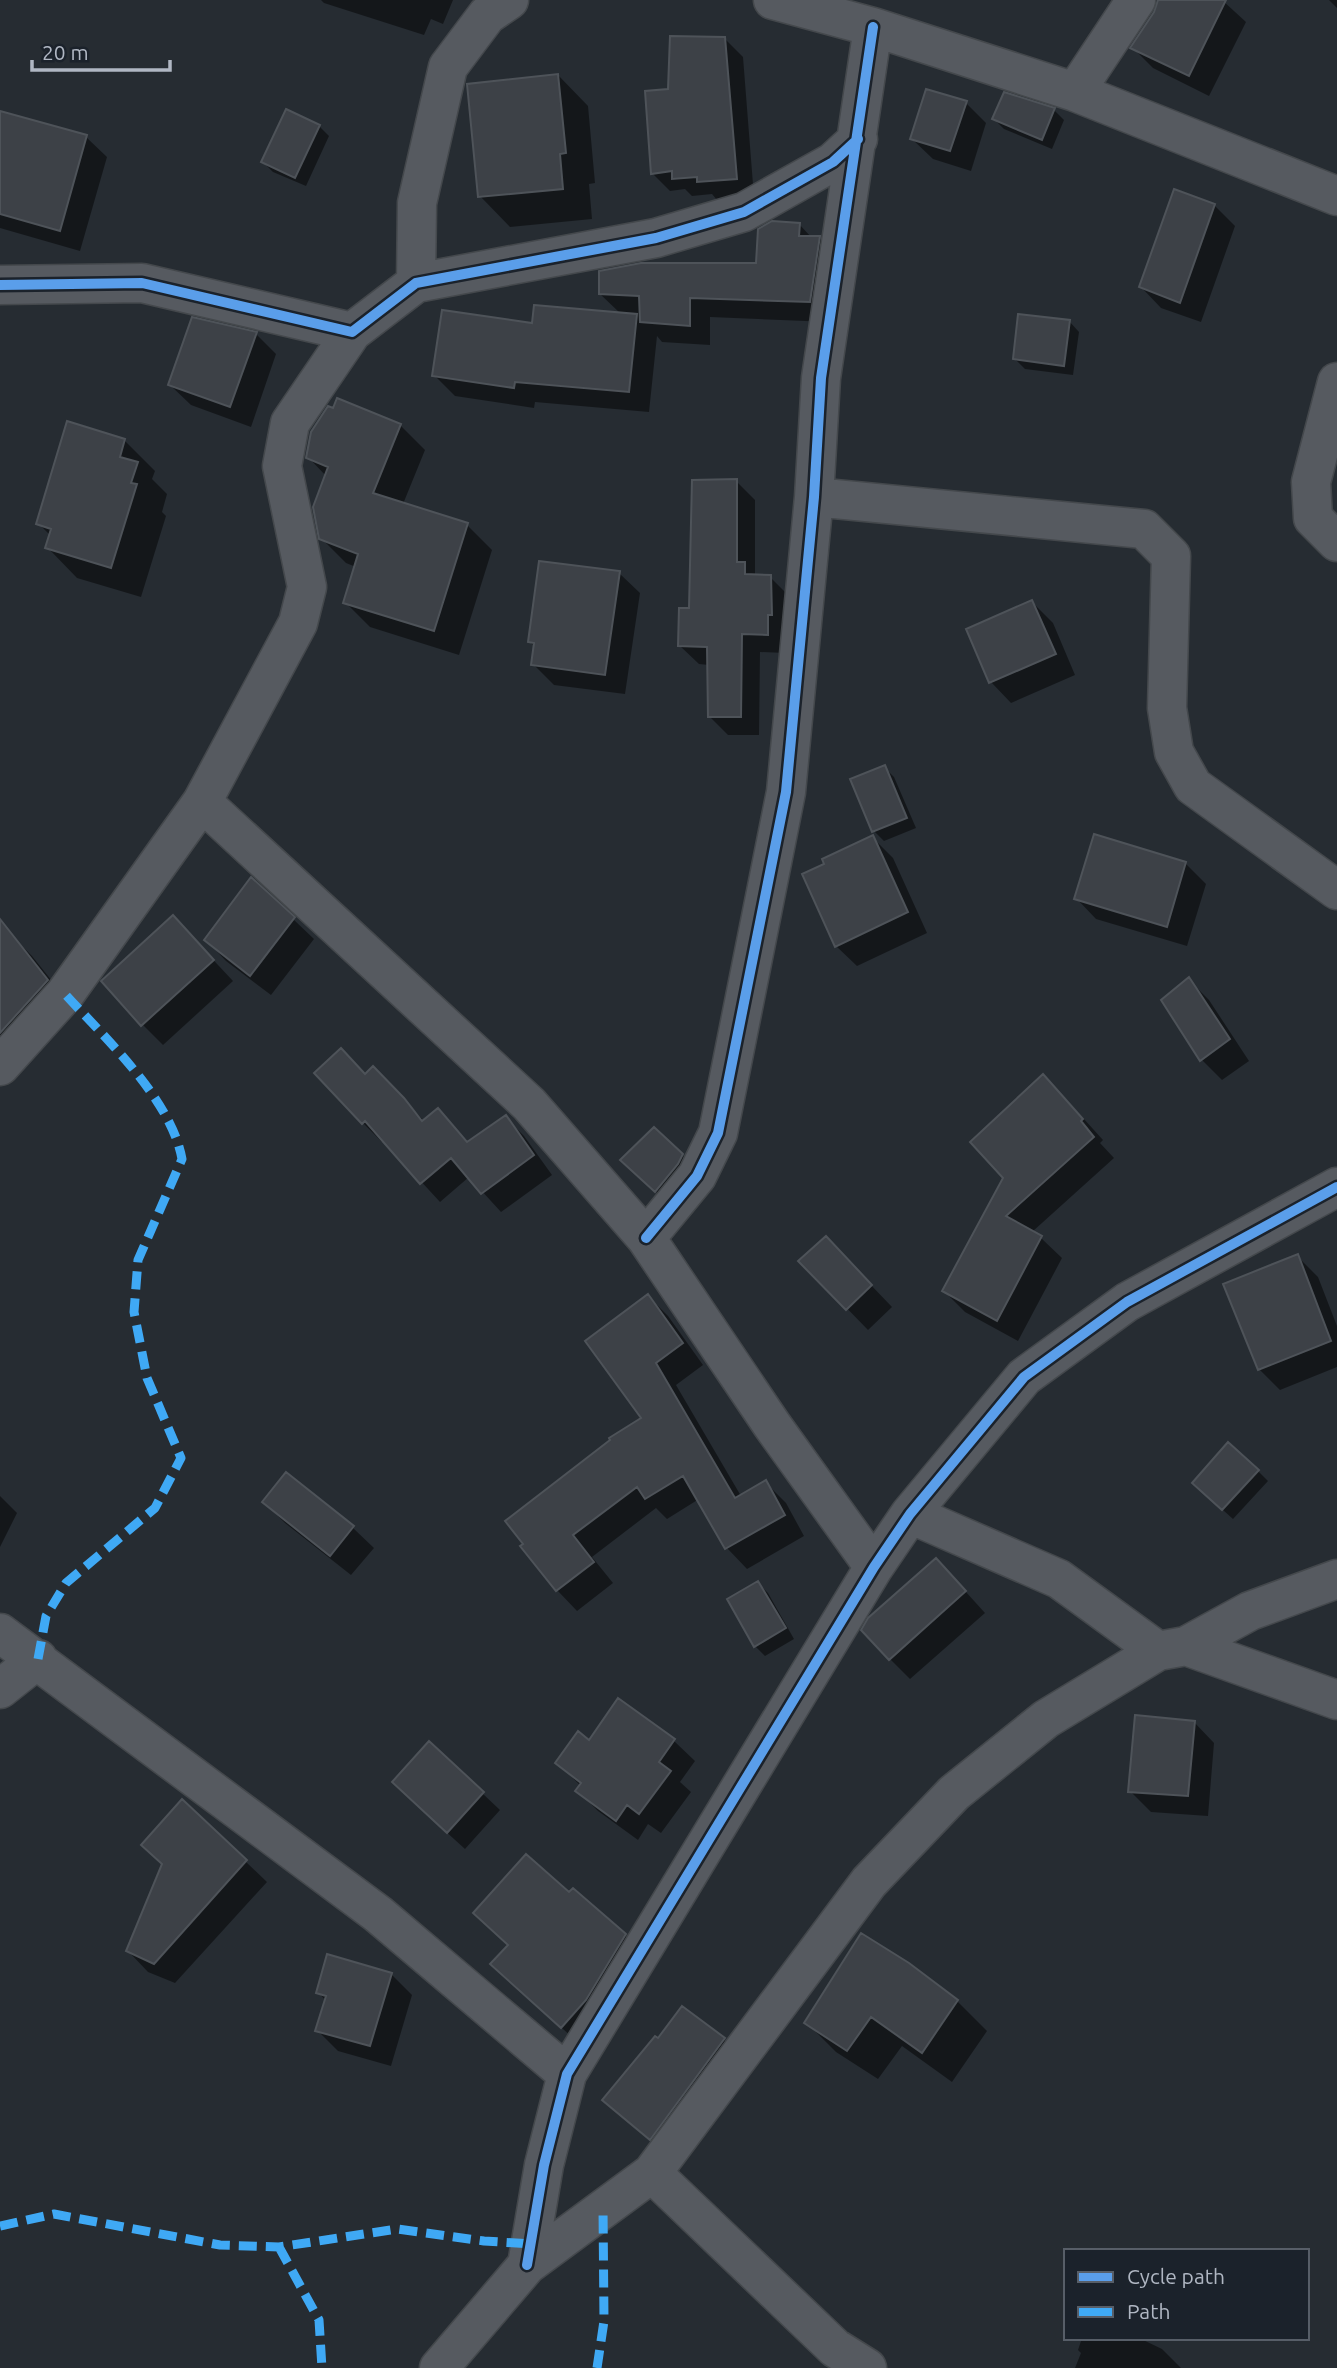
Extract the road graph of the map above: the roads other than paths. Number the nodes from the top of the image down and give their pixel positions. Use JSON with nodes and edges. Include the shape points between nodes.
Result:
{"nodes":[{"id":1,"x":509,"y":0,"type":"edge"},
{"id":2,"x":773,"y":0,"type":"edge"},
{"id":3,"x":1136,"y":0,"type":"edge"},
{"id":4,"x":873,"y":27,"type":"junction"},
{"id":5,"x":1075,"y":92,"type":"junction"},
{"id":6,"x":858,"y":139,"type":"junction"},
{"id":7,"x":1337,"y":196,"type":"edge"},
{"id":8,"x":416,"y":283,"type":"junction"},
{"id":9,"x":0,"y":285,"type":"edge"},
{"id":10,"x":352,"y":332,"type":"junction"},
{"id":11,"x":1337,"y":382,"type":"edge"},
{"id":12,"x":814,"y":497,"type":"junction"},
{"id":13,"x":1337,"y":542,"type":"edge"},
{"id":14,"x":202,"y":802,"type":"junction"},
{"id":15,"x":1337,"y":890,"type":"edge"},
{"id":16,"x":0,"y":1066,"type":"edge"},
{"id":17,"x":1337,"y":1187,"type":"edge"},
{"id":18,"x":646,"y":1238,"type":"junction"},
{"id":19,"x":909,"y":1514,"type":"junction"},
{"id":20,"x":874,"y":1567,"type":"junction"},
{"id":21,"x":1337,"y":1579,"type":"edge"},
{"id":22,"x":0,"y":1633,"type":"edge"},
{"id":23,"x":1172,"y":1649,"type":"junction"},
{"id":24,"x":38,"y":1659,"type":"junction"},
{"id":25,"x":0,"y":1689,"type":"edge"},
{"id":26,"x":1337,"y":1700,"type":"edge"},
{"id":27,"x":567,"y":2074,"type":"junction"},
{"id":28,"x":652,"y":2173,"type":"junction"},
{"id":29,"x":527,"y":2265,"type":"junction"},
{"id":30,"x":439,"y":2368,"type":"edge"},
{"id":31,"x":867,"y":2368,"type":"edge"}],
"edges":[{"from":1,"to":8,"type":"street","via":[[487,15],[448,66],[417,203]]},
{"from":2,"to":4,"type":"street"},
{"from":3,"to":5,"type":"street"},
{"from":4,"to":5,"type":"street"},
{"from":4,"to":6,"type":"street"},
{"from":5,"to":7,"type":"street"},
{"from":6,"to":8,"type":"street","via":[[833,162],[744,212],[656,239]]},
{"from":6,"to":12,"type":"street","via":[[821,378]]},
{"from":8,"to":10,"type":"street"},
{"from":9,"to":10,"type":"street","via":[[142,283]]},
{"from":10,"to":14,"type":"street","via":[[290,423],[282,466],[307,587],[298,623]]},
{"from":11,"to":13,"type":"street","via":[[1311,482],[1313,519]]},
{"from":12,"to":15,"type":"street","via":[[1144,530],[1171,556],[1167,708],[1174,752],[1193,786]]},
{"from":12,"to":18,"type":"street","via":[[786,792],[718,1133],[697,1176]]},
{"from":14,"to":16,"type":"street","via":[[65,994]]},
{"from":14,"to":18,"type":"street","via":[[529,1104]]},
{"from":17,"to":19,"type":"street","via":[[1127,1302],[1024,1377]]},
{"from":18,"to":20,"type":"street"},
{"from":19,"to":20,"type":"street"},
{"from":19,"to":23,"type":"street","via":[[1059,1579]]},
{"from":20,"to":27,"type":"street"},
{"from":21,"to":23,"type":"street","via":[[1250,1611]]},
{"from":22,"to":24,"type":"street"},
{"from":23,"to":26,"type":"street"},
{"from":23,"to":28,"type":"street","via":[[1046,1719],[954,1793],[869,1882]]},
{"from":24,"to":25,"type":"street"},
{"from":24,"to":27,"type":"street","via":[[378,1914]]},
{"from":27,"to":29,"type":"street","via":[[544,2165]]},
{"from":28,"to":29,"type":"street"},
{"from":28,"to":31,"type":"street","via":[[835,2348]]},
{"from":29,"to":30,"type":"street"}]}
